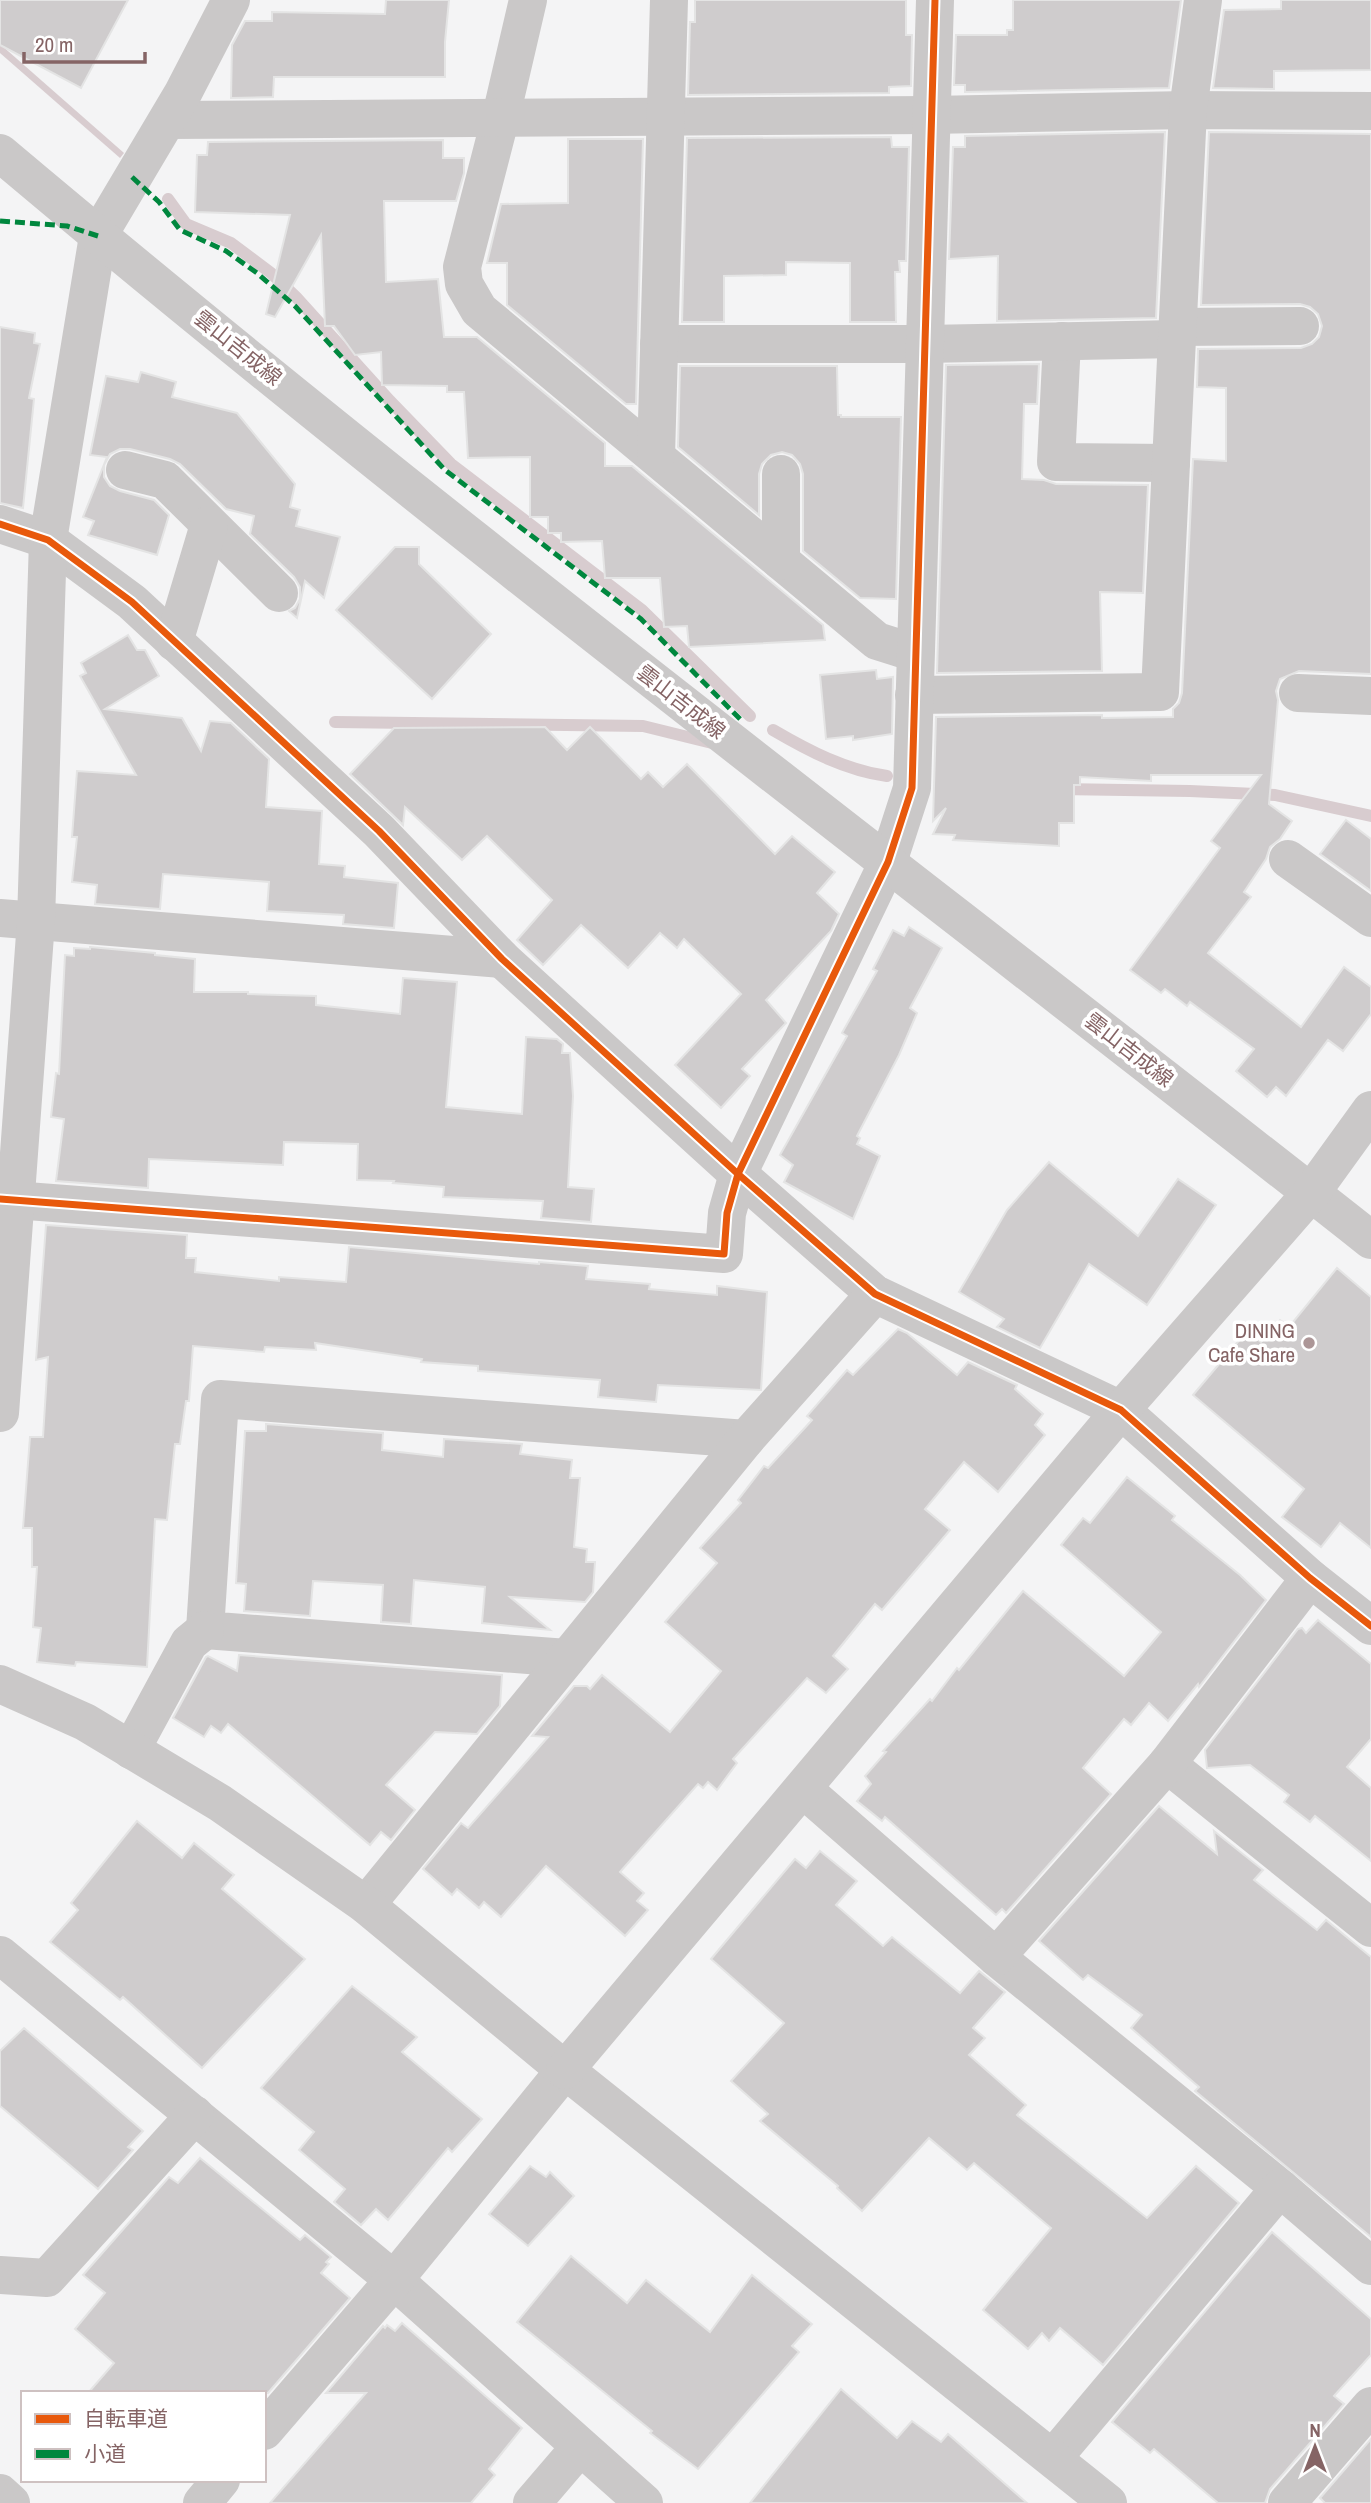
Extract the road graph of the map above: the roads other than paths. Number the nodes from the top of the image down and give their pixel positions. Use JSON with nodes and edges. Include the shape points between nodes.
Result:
{"nodes":[{"id":1,"x":232,"y":0,"type":"edge"},
{"id":2,"x":528,"y":0,"type":"edge"},
{"id":3,"x":669,"y":0,"type":"edge"},
{"id":4,"x":935,"y":0,"type":"edge"},
{"id":5,"x":1203,"y":0,"type":"edge"},
{"id":6,"x":1188,"y":110,"type":"junction"},
{"id":7,"x":1371,"y":111,"type":"edge"},
{"id":8,"x":665,"y":115,"type":"junction"},
{"id":9,"x":930,"y":115,"type":"junction"},
{"id":10,"x":501,"y":116,"type":"junction"},
{"id":11,"x":167,"y":120,"type":"junction"},
{"id":12,"x":0,"y":153,"type":"edge"},
{"id":13,"x":99,"y":236,"type":"junction"},
{"id":14,"x":1300,"y":326,"type":"dead end"},
{"id":15,"x":1177,"y":333,"type":"junction"},
{"id":16,"x":1062,"y":341,"type":"junction"},
{"id":17,"x":659,"y":344,"type":"junction"},
{"id":18,"x":924,"y":344,"type":"junction"},
{"id":19,"x":656,"y":456,"type":"junction"},
{"id":20,"x":1171,"y":463,"type":"junction"},
{"id":21,"x":125,"y":470,"type":"dead end"},
{"id":22,"x":781,"y":474,"type":"dead end"},
{"id":23,"x":0,"y":524,"type":"edge"},
{"id":24,"x":209,"y":524,"type":"junction"},
{"id":25,"x":48,"y":540,"type":"junction"},
{"id":26,"x":781,"y":561,"type":"junction"},
{"id":27,"x":279,"y":593,"type":"dead end"},
{"id":28,"x":174,"y":642,"type":"junction"},
{"id":29,"x":915,"y":653,"type":"junction"},
{"id":30,"x":1298,"y":693,"type":"dead end"},
{"id":31,"x":914,"y":695,"type":"junction"},
{"id":32,"x":1371,"y":696,"type":"edge"},
{"id":33,"x":1288,"y":859,"type":"dead end"},
{"id":34,"x":888,"y":862,"type":"junction"},
{"id":35,"x":1371,"y":918,"type":"edge"},
{"id":36,"x":18,"y":919,"type":"edge"},
{"id":37,"x":502,"y":960,"type":"junction"},
{"id":38,"x":1371,"y":1110,"type":"edge"},
{"id":39,"x":738,"y":1174,"type":"junction"},
{"id":40,"x":1311,"y":1193,"type":"junction"},
{"id":41,"x":8,"y":1199,"type":"edge"},
{"id":42,"x":1371,"y":1240,"type":"edge"},
{"id":43,"x":875,"y":1294,"type":"junction"},
{"id":44,"x":1121,"y":1410,"type":"junction"},
{"id":45,"x":0,"y":1413,"type":"edge"},
{"id":46,"x":746,"y":1439,"type":"junction"},
{"id":47,"x":1310,"y":1578,"type":"junction"},
{"id":48,"x":1371,"y":1626,"type":"edge"},
{"id":49,"x":205,"y":1630,"type":"junction"},
{"id":50,"x":567,"y":1658,"type":"junction"},
{"id":51,"x":0,"y":1684,"type":"edge"},
{"id":52,"x":131,"y":1750,"type":"junction"},
{"id":53,"x":1167,"y":1764,"type":"junction"},
{"id":54,"x":803,"y":1789,"type":"junction"},
{"id":55,"x":366,"y":1905,"type":"junction"},
{"id":56,"x":1371,"y":1928,"type":"edge"},
{"id":57,"x":0,"y":1955,"type":"edge"},
{"id":58,"x":996,"y":1957,"type":"junction"},
{"id":59,"x":565,"y":2070,"type":"junction"},
{"id":60,"x":195,"y":2115,"type":"junction"},
{"id":61,"x":1280,"y":2188,"type":"junction"},
{"id":62,"x":1371,"y":2266,"type":"edge"},
{"id":63,"x":0,"y":2275,"type":"edge"},
{"id":64,"x":394,"y":2280,"type":"junction"},
{"id":65,"x":1371,"y":2406,"type":"edge"},
{"id":66,"x":266,"y":2429,"type":"edge"},
{"id":67,"x":580,"y":2446,"type":"junction"},
{"id":68,"x":1053,"y":2458,"type":"junction"},
{"id":69,"x":219,"y":2482,"type":"edge"},
{"id":70,"x":0,"y":2493,"type":"edge"},
{"id":71,"x":11,"y":2503,"type":"edge"},
{"id":72,"x":201,"y":2503,"type":"edge"},
{"id":73,"x":533,"y":2503,"type":"edge"},
{"id":74,"x":644,"y":2503,"type":"edge"},
{"id":75,"x":1108,"y":2503,"type":"edge"},
{"id":76,"x":1287,"y":2503,"type":"edge"}],
"edges":[{"from":1,"to":11,"type":"street"},
{"from":2,"to":10,"type":"street"},
{"from":3,"to":8,"type":"street"},
{"from":4,"to":9,"type":"street"},
{"from":5,"to":6,"type":"street"},
{"from":6,"to":7,"type":"street"},
{"from":6,"to":9,"type":"street"},
{"from":6,"to":15,"type":"street"},
{"from":8,"to":9,"type":"street"},
{"from":8,"to":10,"type":"street"},
{"from":8,"to":17,"type":"street"},
{"from":9,"to":18,"type":"street"},
{"from":10,"to":11,"type":"street"},
{"from":10,"to":19,"type":"street","via":[[462,267],[464,284],[480,310]]},
{"from":11,"to":13,"type":"street"},
{"from":12,"to":13,"type":"street","name":"雲山吉成線"},
{"from":13,"to":25,"type":"street"},
{"from":13,"to":34,"type":"street","name":"雲山吉成線","via":[[581,624]]},
{"from":14,"to":15,"type":"street"},
{"from":15,"to":16,"type":"street"},
{"from":15,"to":20,"type":"street"},
{"from":16,"to":18,"type":"street"},
{"from":16,"to":20,"type":"street","via":[[1056,461]]},
{"from":17,"to":18,"type":"street"},
{"from":17,"to":19,"type":"street"},
{"from":18,"to":29,"type":"street"},
{"from":19,"to":26,"type":"street"},
{"from":20,"to":31,"type":"street","via":[[1160,692]]},
{"from":21,"to":24,"type":"street","via":[[165,480]]},
{"from":22,"to":26,"type":"street"},
{"from":23,"to":25,"type":"street"},
{"from":24,"to":27,"type":"street"},
{"from":24,"to":28,"type":"street"},
{"from":25,"to":28,"type":"street","via":[[132,602]]},
{"from":25,"to":36,"type":"street"},
{"from":26,"to":29,"type":"street","via":[[877,641]]},
{"from":28,"to":37,"type":"street","via":[[379,831]]},
{"from":29,"to":31,"type":"street"},
{"from":30,"to":32,"type":"street"},
{"from":31,"to":34,"type":"street","via":[[912,788]]},
{"from":33,"to":35,"type":"street"},
{"from":34,"to":39,"type":"street"},
{"from":34,"to":40,"type":"street","name":"雲山吉成線"},
{"from":36,"to":37,"type":"street"},
{"from":36,"to":41,"type":"street"},
{"from":37,"to":39,"type":"street"},
{"from":38,"to":40,"type":"street"},
{"from":39,"to":41,"type":"street","via":[[727,1213],[724,1254]]},
{"from":39,"to":43,"type":"street"},
{"from":40,"to":42,"type":"street","name":"雲山吉成線"},
{"from":40,"to":44,"type":"street"},
{"from":41,"to":45,"type":"street"},
{"from":43,"to":44,"type":"street"},
{"from":43,"to":46,"type":"street"},
{"from":44,"to":47,"type":"street"},
{"from":44,"to":54,"type":"street"},
{"from":46,"to":49,"type":"street","via":[[220,1399]]},
{"from":46,"to":50,"type":"street"},
{"from":47,"to":48,"type":"street"},
{"from":47,"to":53,"type":"street"},
{"from":49,"to":50,"type":"street"},
{"from":49,"to":52,"type":"street","via":[[190,1643]]},
{"from":50,"to":55,"type":"street"},
{"from":51,"to":52,"type":"street","via":[[85,1722]]},
{"from":52,"to":55,"type":"street","via":[[220,1803]]},
{"from":53,"to":56,"type":"street"},
{"from":53,"to":58,"type":"street"},
{"from":54,"to":58,"type":"street"},
{"from":54,"to":59,"type":"street"},
{"from":55,"to":59,"type":"street"},
{"from":57,"to":60,"type":"street"},
{"from":58,"to":61,"type":"street"},
{"from":59,"to":64,"type":"street"},
{"from":59,"to":68,"type":"street"},
{"from":60,"to":63,"type":"street","via":[[47,2278]]},
{"from":60,"to":64,"type":"street"},
{"from":61,"to":62,"type":"street"},
{"from":61,"to":68,"type":"street"},
{"from":64,"to":66,"type":"street"},
{"from":64,"to":67,"type":"street"},
{"from":65,"to":76,"type":"street"},
{"from":67,"to":73,"type":"street"},
{"from":67,"to":74,"type":"street"},
{"from":68,"to":75,"type":"street"},
{"from":69,"to":72,"type":"street"},
{"from":70,"to":71,"type":"street"}]}
